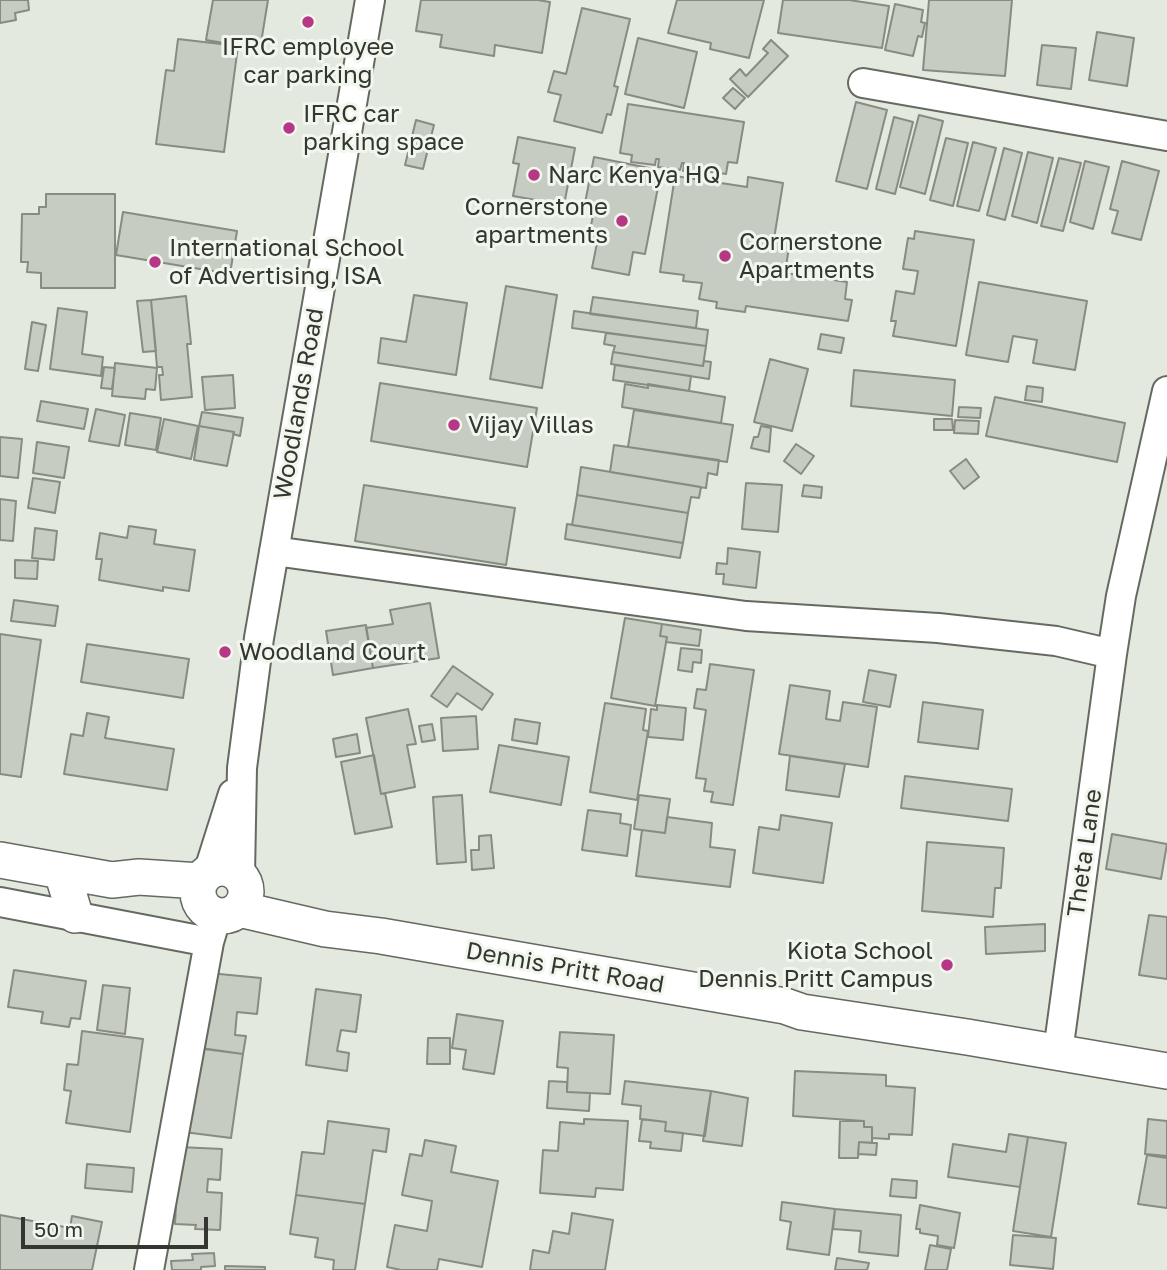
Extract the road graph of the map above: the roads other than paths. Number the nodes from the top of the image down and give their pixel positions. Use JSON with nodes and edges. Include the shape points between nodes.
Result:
{"nodes":[{"id":1,"x":370,"y":0,"type":"edge"},
{"id":2,"x":863,"y":83,"type":"dead end"},
{"id":3,"x":1167,"y":136,"type":"edge"},
{"id":4,"x":1166,"y":396,"type":"edge"},
{"id":5,"x":274,"y":551,"type":"junction"},
{"id":6,"x":1112,"y":654,"type":"junction"},
{"id":7,"x":0,"y":860,"type":"edge"},
{"id":8,"x":62,"y":872,"type":"junction"},
{"id":9,"x":220,"y":898,"type":"junction"},
{"id":10,"x":0,"y":902,"type":"edge"},
{"id":11,"x":75,"y":915,"type":"junction"},
{"id":12,"x":1058,"y":1052,"type":"junction"},
{"id":13,"x":1167,"y":1071,"type":"edge"},
{"id":14,"x":149,"y":1270,"type":"edge"}],
"edges":[{"from":1,"to":5,"type":"street","name":"Woodlands Road"},
{"from":2,"to":3,"type":"street"},
{"from":4,"to":6,"type":"street","name":"Theta Lane"},
{"from":5,"to":6,"type":"street","via":[[746,616],[937,628],[1056,641]]},
{"from":5,"to":9,"type":"street","name":"Woodlands Road"},
{"from":6,"to":12,"type":"street","name":"Theta Lane"},
{"from":7,"to":8,"type":"main road","name":"Dennis Pritt Road"},
{"from":8,"to":9,"type":"main road","name":"Dennis Pritt Road","via":[[112,880],[138,892]]},
{"from":8,"to":11,"type":"main road"},
{"from":9,"to":11,"type":"street"},
{"from":9,"to":12,"type":"main road","name":"Dennis Pritt Road","via":[[302,924]]},
{"from":9,"to":14,"type":"street","name":"Woodlands Road"},
{"from":10,"to":11,"type":"street"},
{"from":12,"to":13,"type":"main road","name":"Dennis Pritt Road"}]}
